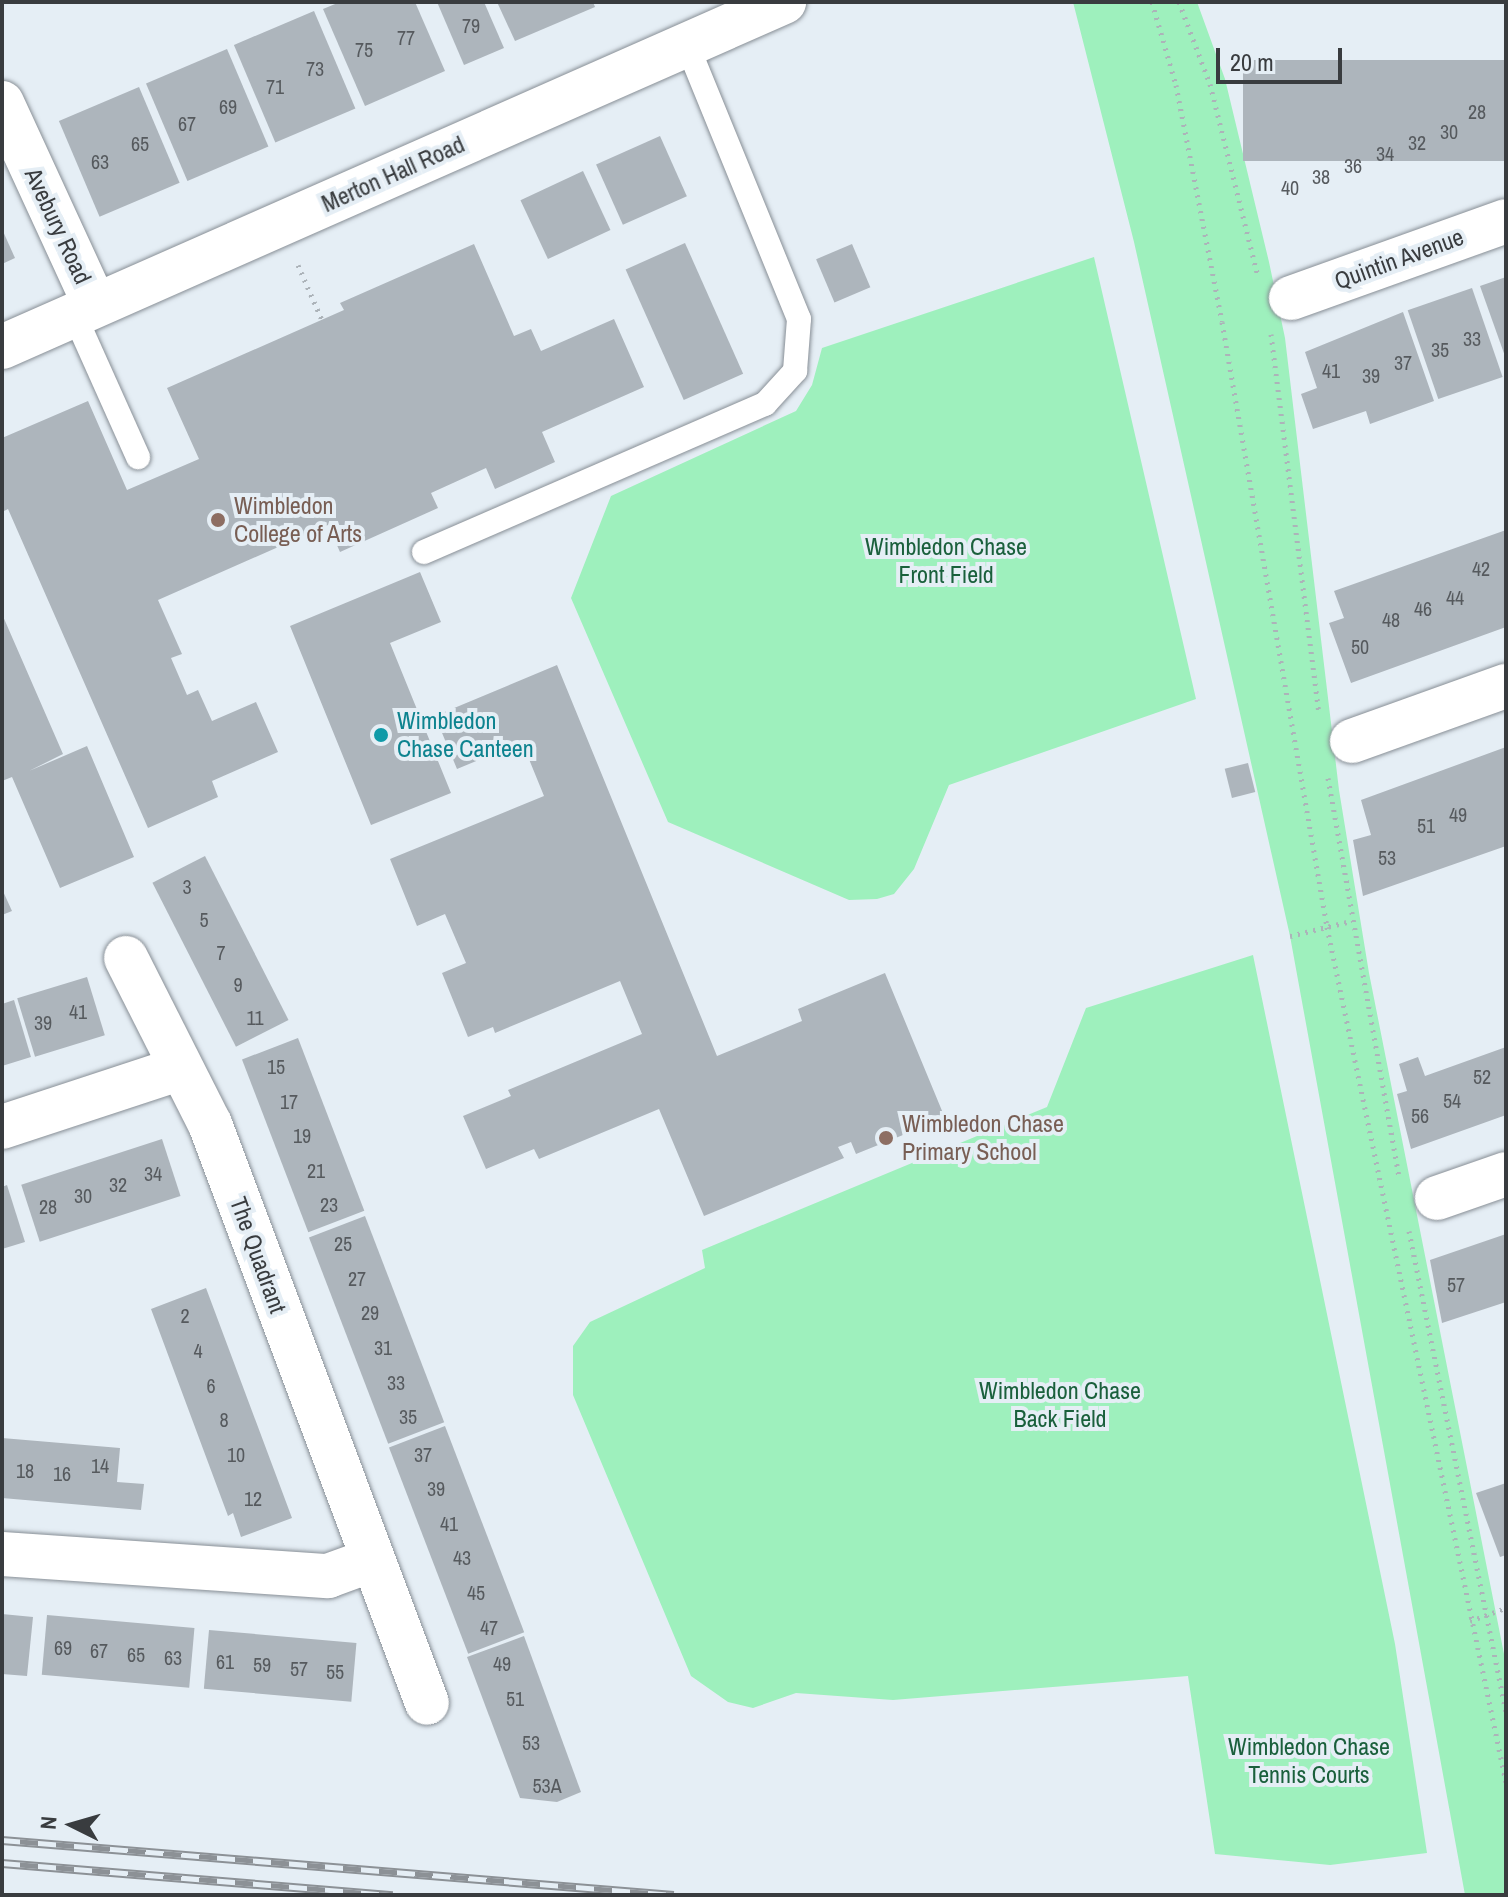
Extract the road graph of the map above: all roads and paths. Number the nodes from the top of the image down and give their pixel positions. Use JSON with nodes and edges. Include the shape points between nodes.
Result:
{"nodes":[{"id":1,"x":784,"y":2,"type":"edge"},
{"id":2,"x":1152,"y":2,"type":"edge"},
{"id":3,"x":1179,"y":2,"type":"edge"},
{"id":4,"x":687,"y":45,"type":"junction"},
{"id":5,"x":2,"y":103,"type":"edge"},
{"id":6,"x":1506,"y":221,"type":"edge"},
{"id":7,"x":280,"y":223,"type":"junction"},
{"id":8,"x":1272,"y":299,"type":"junction"},
{"id":9,"x":85,"y":309,"type":"junction"},
{"id":10,"x":322,"y":320,"type":"dead end"},
{"id":11,"x":2,"y":347,"type":"edge"},
{"id":12,"x":138,"y":457,"type":"dead end"},
{"id":13,"x":424,"y":552,"type":"dead end"},
{"id":14,"x":1506,"y":686,"type":"edge"},
{"id":15,"x":1333,"y":742,"type":"junction"},
{"id":16,"x":1351,"y":921,"type":"junction"},
{"id":17,"x":1327,"y":927,"type":"junction"},
{"id":18,"x":1290,"y":936,"type":"dead end"},
{"id":19,"x":126,"y":958,"type":"dead end"},
{"id":20,"x":181,"y":1068,"type":"junction"},
{"id":21,"x":2,"y":1127,"type":"edge"},
{"id":22,"x":1506,"y":1174,"type":"edge"},
{"id":23,"x":1415,"y":1206,"type":"junction"},
{"id":24,"x":2,"y":1554,"type":"edge"},
{"id":25,"x":372,"y":1560,"type":"junction"},
{"id":26,"x":1506,"y":1608,"type":"edge"},
{"id":27,"x":1483,"y":1617,"type":"junction"},
{"id":28,"x":1470,"y":1621,"type":"junction"},
{"id":29,"x":427,"y":1703,"type":"dead end"},
{"id":30,"x":1506,"y":1713,"type":"edge"},
{"id":31,"x":1506,"y":1782,"type":"edge"}],
"edges":[{"from":1,"to":4,"type":"street","name":"Merton Hall Road"},
{"from":2,"to":17,"type":"path","via":[[1176,85],[1205,233]]},
{"from":3,"to":8,"type":"path","via":[[1210,84]]},
{"from":4,"to":7,"type":"street","name":"Merton Hall Road"},
{"from":4,"to":13,"type":"lane","via":[[799,319],[795,371],[765,404]]},
{"from":5,"to":9,"type":"street","name":"Avebury Road"},
{"from":6,"to":8,"type":"street","name":"Quintin Avenue"},
{"from":7,"to":9,"type":"street","name":"Merton Hall Road"},
{"from":7,"to":10,"type":"path"},
{"from":8,"to":15,"type":"path"},
{"from":9,"to":11,"type":"street","name":"Merton Hall Road"},
{"from":9,"to":12,"type":"lane"},
{"from":14,"to":15,"type":"street"},
{"from":15,"to":16,"type":"path"},
{"from":16,"to":17,"type":"path"},
{"from":16,"to":23,"type":"path"},
{"from":17,"to":18,"type":"path"},
{"from":17,"to":28,"type":"path","via":[[1391,1214]]},
{"from":19,"to":20,"type":"street","name":"The Quadrant"},
{"from":20,"to":21,"type":"street"},
{"from":20,"to":25,"type":"street","name":"The Quadrant","via":[[210,1124]]},
{"from":22,"to":23,"type":"street"},
{"from":23,"to":27,"type":"path"},
{"from":24,"to":25,"type":"street","via":[[328,1576]]},
{"from":25,"to":29,"type":"street","name":"The Quadrant"},
{"from":26,"to":27,"type":"path"},
{"from":27,"to":28,"type":"path"},
{"from":27,"to":30,"type":"path"},
{"from":28,"to":31,"type":"path"}]}
